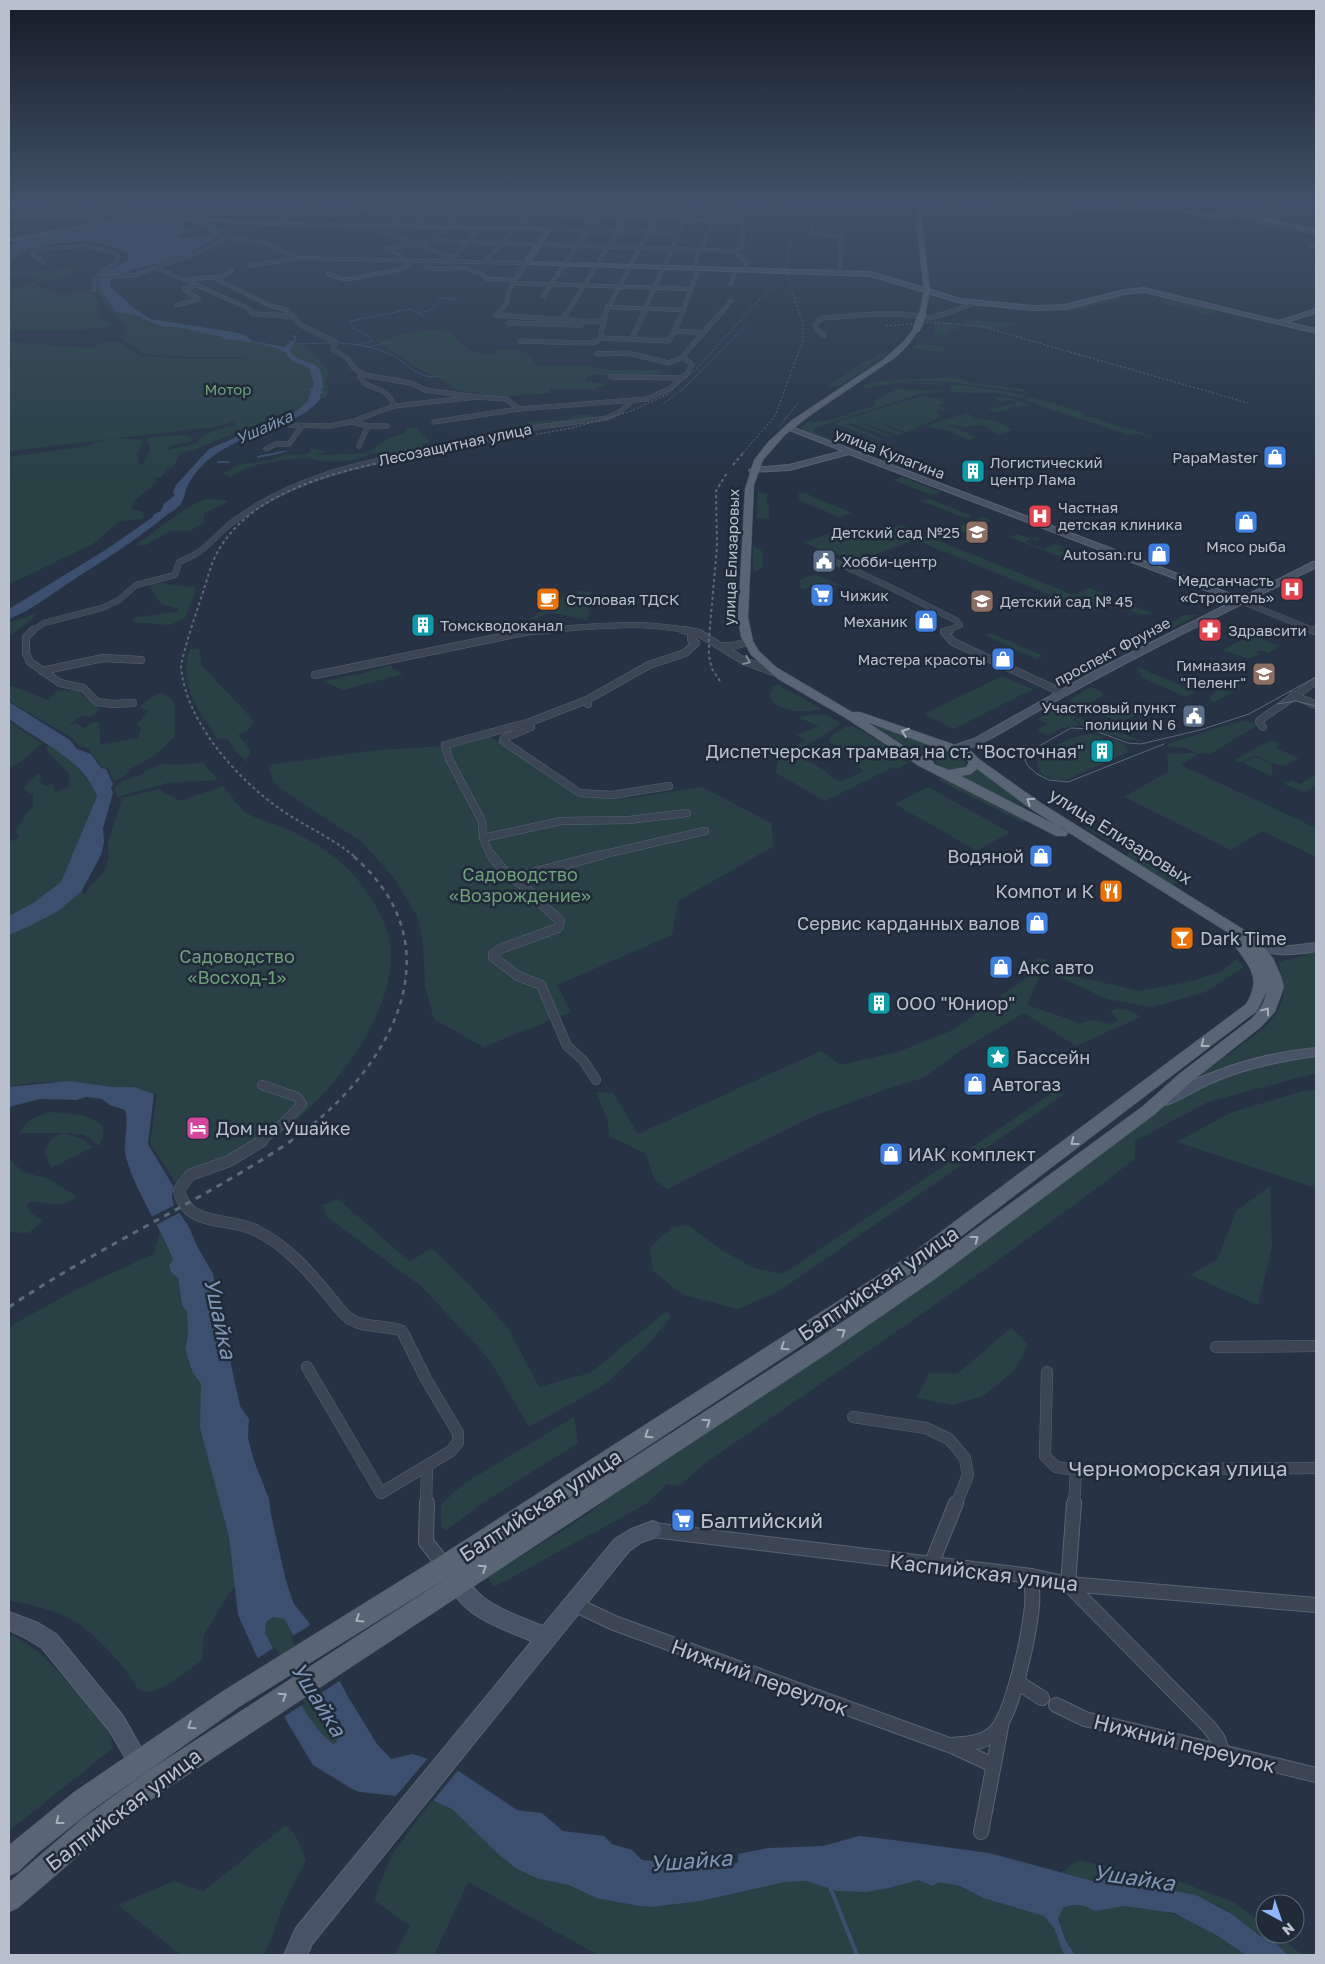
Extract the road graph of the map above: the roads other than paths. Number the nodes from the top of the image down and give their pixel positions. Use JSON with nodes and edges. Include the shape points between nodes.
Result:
{"nodes":[{"id":1,"x":189,"y":294,"type":"edge"},
{"id":2,"x":215,"y":294,"type":"edge"},
{"id":3,"x":245,"y":294,"type":"edge"},
{"id":4,"x":509,"y":294,"type":"edge"},
{"id":5,"x":545,"y":294,"type":"edge"},
{"id":6,"x":579,"y":294,"type":"edge"},
{"id":7,"x":616,"y":294,"type":"edge"},
{"id":8,"x":652,"y":294,"type":"edge"},
{"id":9,"x":689,"y":294,"type":"edge"},
{"id":10,"x":1117,"y":294,"type":"edge"},
{"id":11,"x":1160,"y":294,"type":"edge"},
{"id":12,"x":926,"y":295,"type":"joint"},
{"id":13,"x":545,"y":297,"type":"dead end"},
{"id":14,"x":260,"y":301,"type":"junction"},
{"id":15,"x":731,"y":302,"type":"dead end"},
{"id":16,"x":238,"y":304,"type":"junction"},
{"id":17,"x":973,"y":304,"type":"junction"},
{"id":18,"x":177,"y":305,"type":"dead end"},
{"id":19,"x":607,"y":308,"type":"junction"},
{"id":20,"x":645,"y":309,"type":"junction"},
{"id":21,"x":684,"y":310,"type":"junction"},
{"id":22,"x":1316,"y":311,"type":"edge"},
{"id":23,"x":289,"y":314,"type":"junction"},
{"id":24,"x":604,"y":319,"type":"junction"},
{"id":25,"x":563,"y":320,"type":"junction"},
{"id":26,"x":596,"y":322,"type":"junction"},
{"id":27,"x":1280,"y":322,"type":"junction"},
{"id":28,"x":508,"y":324,"type":"dead end"},
{"id":29,"x":675,"y":331,"type":"junction"},
{"id":30,"x":1316,"y":331,"type":"edge"},
{"id":31,"x":704,"y":333,"type":"junction"},
{"id":32,"x":824,"y":335,"type":"dead end"},
{"id":33,"x":602,"y":338,"type":"junction"},
{"id":34,"x":632,"y":339,"type":"junction"},
{"id":35,"x":520,"y":341,"type":"dead end"},
{"id":36,"x":597,"y":354,"type":"dead end"},
{"id":37,"x":684,"y":357,"type":"junction"},
{"id":38,"x":364,"y":374,"type":"junction"},
{"id":39,"x":611,"y":378,"type":"dead end"},
{"id":40,"x":682,"y":378,"type":"junction"},
{"id":41,"x":477,"y":397,"type":"junction"},
{"id":42,"x":594,"y":398,"type":"dead end"},
{"id":43,"x":647,"y":399,"type":"junction"},
{"id":44,"x":632,"y":402,"type":"junction"},
{"id":45,"x":597,"y":404,"type":"junction"},
{"id":46,"x":394,"y":406,"type":"junction"},
{"id":47,"x":519,"y":409,"type":"junction"},
{"id":48,"x":622,"y":411,"type":"junction"},
{"id":49,"x":432,"y":415,"type":"dead end"},
{"id":50,"x":441,"y":421,"type":"junction"},
{"id":51,"x":351,"y":422,"type":"junction"},
{"id":52,"x":434,"y":422,"type":"dead end"},
{"id":53,"x":290,"y":425,"type":"dead end"},
{"id":54,"x":302,"y":426,"type":"junction"},
{"id":55,"x":368,"y":426,"type":"junction"},
{"id":56,"x":387,"y":426,"type":"dead end"},
{"id":57,"x":789,"y":428,"type":"junction"},
{"id":58,"x":359,"y":446,"type":"dead end"},
{"id":59,"x":266,"y":449,"type":"dead end"},
{"id":60,"x":847,"y":452,"type":"junction"},
{"id":61,"x":753,"y":470,"type":"junction"},
{"id":62,"x":818,"y":554,"type":"dead end"},
{"id":63,"x":1315,"y":565,"type":"edge"},
{"id":64,"x":1241,"y":602,"type":"junction"},
{"id":65,"x":1316,"y":631,"type":"edge"},
{"id":66,"x":699,"y":633,"type":"junction"},
{"id":67,"x":748,"y":642,"type":"junction"},
{"id":68,"x":720,"y":646,"type":"junction"},
{"id":69,"x":141,"y":660,"type":"dead end"},
{"id":70,"x":42,"y":672,"type":"junction"},
{"id":71,"x":776,"y":673,"type":"junction"},
{"id":72,"x":315,"y":676,"type":"dead end"},
{"id":73,"x":1316,"y":681,"type":"edge"},
{"id":74,"x":1063,"y":693,"type":"junction"},
{"id":75,"x":1293,"y":695,"type":"junction"},
{"id":76,"x":587,"y":700,"type":"junction"},
{"id":77,"x":133,"y":703,"type":"dead end"},
{"id":78,"x":1316,"y":705,"type":"edge"},
{"id":79,"x":834,"y":706,"type":"junction"},
{"id":80,"x":1263,"y":727,"type":"dead end"},
{"id":81,"x":978,"y":741,"type":"junction"},
{"id":82,"x":952,"y":749,"type":"junction"},
{"id":83,"x":975,"y":761,"type":"junction"},
{"id":84,"x":930,"y":766,"type":"junction"},
{"id":85,"x":945,"y":773,"type":"junction"},
{"id":86,"x":669,"y":786,"type":"dead end"},
{"id":87,"x":687,"y":813,"type":"dead end"},
{"id":88,"x":705,"y":831,"type":"dead end"},
{"id":89,"x":483,"y":838,"type":"junction"},
{"id":90,"x":514,"y":878,"type":"junction"},
{"id":91,"x":1214,"y":925,"type":"joint"},
{"id":92,"x":1249,"y":939,"type":"junction"},
{"id":93,"x":1316,"y":946,"type":"edge"},
{"id":94,"x":1316,"y":1052,"type":"edge"},
{"id":95,"x":596,"y":1080,"type":"dead end"},
{"id":96,"x":262,"y":1086,"type":"dead end"},
{"id":97,"x":1149,"y":1110,"type":"junction"},
{"id":98,"x":1216,"y":1346,"type":"dead end"},
{"id":99,"x":1316,"y":1346,"type":"edge"},
{"id":100,"x":306,"y":1367,"type":"dead end"},
{"id":101,"x":1048,"y":1372,"type":"dead end"},
{"id":102,"x":853,"y":1417,"type":"dead end"},
{"id":103,"x":427,"y":1467,"type":"junction"},
{"id":104,"x":1316,"y":1468,"type":"edge"},
{"id":105,"x":1076,"y":1470,"type":"junction"},
{"id":106,"x":653,"y":1530,"type":"joint"},
{"id":107,"x":931,"y":1565,"type":"junction"},
{"id":108,"x":445,"y":1566,"type":"junction"},
{"id":109,"x":1031,"y":1576,"type":"junction"},
{"id":110,"x":458,"y":1584,"type":"junction"},
{"id":111,"x":1068,"y":1584,"type":"junction"},
{"id":112,"x":574,"y":1604,"type":"junction"},
{"id":113,"x":1316,"y":1605,"type":"edge"},
{"id":114,"x":9,"y":1621,"type":"edge"},
{"id":115,"x":546,"y":1638,"type":"junction"},
{"id":116,"x":1017,"y":1682,"type":"junction"},
{"id":117,"x":1042,"y":1698,"type":"dead end"},
{"id":118,"x":1056,"y":1705,"type":"dead end"},
{"id":119,"x":1002,"y":1724,"type":"junction"},
{"id":120,"x":949,"y":1745,"type":"junction"},
{"id":121,"x":1222,"y":1752,"type":"junction"},
{"id":122,"x":139,"y":1762,"type":"junction"},
{"id":123,"x":993,"y":1764,"type":"junction"},
{"id":124,"x":1316,"y":1775,"type":"edge"},
{"id":125,"x":981,"y":1832,"type":"dead end"},
{"id":126,"x":9,"y":1863,"type":"edge"},
{"id":127,"x":9,"y":1899,"type":"edge"},
{"id":128,"x":295,"y":1955,"type":"edge"}],
"edges":[{"from":1,"to":18,"type":"street","via":[[199,300]]},
{"from":2,"to":16,"type":"street"},
{"from":3,"to":14,"type":"street"},
{"from":4,"to":25,"type":"street","via":[[503,309],[496,315]]},
{"from":5,"to":13,"type":"street"},
{"from":6,"to":25,"type":"street"},
{"from":7,"to":19,"type":"street"},
{"from":8,"to":20,"type":"street"},
{"from":9,"to":21,"type":"street"},
{"from":10,"to":17,"type":"street","via":[[1060,308]]},
{"from":11,"to":27,"type":"street"},
{"from":12,"to":17,"type":"street"},
{"from":12,"to":57,"type":"main road","name":"улица Елизаровых","bridge":true,"via":[[917,328],[891,358]]},
{"from":14,"to":16,"type":"street"},
{"from":14,"to":23,"type":"street"},
{"from":15,"to":31,"type":"street"},
{"from":16,"to":23,"type":"street","via":[[253,314]]},
{"from":17,"to":32,"type":"street","via":[[929,318],[904,314],[822,318],[815,325]]},
{"from":19,"to":20,"type":"street"},
{"from":19,"to":24,"type":"street"},
{"from":20,"to":21,"type":"street"},
{"from":20,"to":34,"type":"street"},
{"from":21,"to":29,"type":"street"},
{"from":22,"to":27,"type":"street"},
{"from":23,"to":38,"type":"street","via":[[310,330],[335,342],[333,349]]},
{"from":24,"to":26,"type":"street"},
{"from":24,"to":33,"type":"street"},
{"from":25,"to":26,"type":"street"},
{"from":26,"to":28,"type":"street","via":[[573,326]]},
{"from":27,"to":30,"type":"street"},
{"from":29,"to":31,"type":"street"},
{"from":29,"to":34,"type":"street","via":[[669,341]]},
{"from":31,"to":37,"type":"street"},
{"from":33,"to":34,"type":"street"},
{"from":33,"to":35,"type":"street","via":[[586,343]]},
{"from":36,"to":37,"type":"street","via":[[628,352],[669,363]]},
{"from":37,"to":40,"type":"street","via":[[692,367]]},
{"from":38,"to":41,"type":"street","via":[[411,383],[425,390]]},
{"from":38,"to":46,"type":"street","via":[[360,378],[362,381],[380,387]]},
{"from":39,"to":40,"type":"street"},
{"from":40,"to":43,"type":"street","via":[[669,389]]},
{"from":41,"to":46,"type":"street"},
{"from":41,"to":47,"type":"street","via":[[506,399]]},
{"from":42,"to":45,"type":"street"},
{"from":43,"to":44,"type":"street"},
{"from":43,"to":48,"type":"street"},
{"from":44,"to":45,"type":"street"},
{"from":44,"to":48,"type":"street","name":"Лесозащитная улица"},
{"from":45,"to":47,"type":"street"},
{"from":46,"to":51,"type":"street"},
{"from":47,"to":50,"type":"street"},
{"from":48,"to":70,"type":"street","name":"Лесозащитная улица","via":[[599,420],[538,427],[364,463],[306,480],[236,519],[199,552],[179,562],[175,575],[146,581],[102,608],[36,627],[26,637],[26,653],[30,662]]},
{"from":49,"to":50,"type":"street"},
{"from":50,"to":52,"type":"street"},
{"from":51,"to":54,"type":"street"},
{"from":51,"to":55,"type":"street"},
{"from":53,"to":54,"type":"street"},
{"from":54,"to":59,"type":"street","via":[[289,444],[276,444]]},
{"from":55,"to":56,"type":"street"},
{"from":55,"to":58,"type":"street"},
{"from":57,"to":60,"type":"street","name":"улица Кулагина"},
{"from":57,"to":61,"type":"main road","name":"улица Елизаровых","via":[[771,444]]},
{"from":60,"to":61,"type":"street","via":[[795,467]]},
{"from":60,"to":64,"type":"street","name":"улица Кулагина"},
{"from":61,"to":67,"type":"main road","name":"улица Елизаровых","via":[[749,488],[743,606]]},
{"from":62,"to":74,"type":"street","via":[[956,621],[959,626],[944,632],[953,642]]},
{"from":63,"to":64,"type":"street","name":"проспект Фрунзе"},
{"from":64,"to":65,"type":"street","name":"улица Кулагина"},
{"from":64,"to":74,"type":"street","name":"проспект Фрунзе"},
{"from":66,"to":68,"type":"street"},
{"from":66,"to":72,"type":"street","via":[[656,626],[544,629]]},
{"from":66,"to":76,"type":"street","via":[[691,637],[696,643],[689,650],[649,665]]},
{"from":67,"to":68,"type":"street"},
{"from":67,"to":71,"type":"main road","name":"улица Елизаровых"},
{"from":68,"to":71,"type":"street","one_way":true,"via":[[744,661]]},
{"from":69,"to":70,"type":"street","via":[[103,658]]},
{"from":70,"to":77,"type":"street","via":[[60,683],[83,688],[97,702]]},
{"from":71,"to":79,"type":"main road","name":"улица Елизаровых"},
{"from":73,"to":75,"type":"street"},
{"from":74,"to":81,"type":"street","name":"проспект Фрунзе"},
{"from":75,"to":78,"type":"street"},
{"from":75,"to":80,"type":"street","via":[[1288,702],[1260,720]]},
{"from":76,"to":86,"type":"street","via":[[586,706],[503,741],[584,795]]},
{"from":76,"to":89,"type":"street","via":[[530,722],[445,745],[449,759],[482,821]]},
{"from":82,"to":79,"type":"main road","name":"улица Елизаровых","one_way":true},
{"from":79,"to":84,"type":"main road","name":"улица Елизаровых"},
{"from":81,"to":82,"type":"street","name":"проспект Фрунзе"},
{"from":81,"to":83,"type":"street"},
{"from":82,"to":83,"type":"main road","name":"улица Елизаровых","via":[[967,752]]},
{"from":82,"to":84,"type":"main road","via":[[936,750],[927,755]]},
{"from":83,"to":85,"type":"main road","via":[[966,772]]},
{"from":92,"to":83,"type":"main road","name":"улица Елизаровых","one_way":true,"via":[[1036,806]]},
{"from":84,"to":85,"type":"main road","name":"улица Елизаровых"},
{"from":85,"to":91,"type":"main road","name":"улица Елизаровых","via":[[1055,829]]},
{"from":87,"to":89,"type":"street","via":[[629,820],[561,821]]},
{"from":88,"to":90,"type":"street"},
{"from":89,"to":90,"type":"street","via":[[492,858]]},
{"from":90,"to":95,"type":"street","via":[[532,892],[560,924],[558,928],[500,949],[493,954],[494,957],[518,976],[541,985],[567,1046],[584,1060]]},
{"from":91,"to":108,"type":"main road","name":"Балтийская улица","one_way":true,"via":[[1241,944],[1258,967],[1262,985],[1260,996],[1243,1015],[914,1262]]},
{"from":92,"to":93,"type":"street","via":[[1279,952]]},
{"from":97,"to":92,"type":"main road","name":"Балтийская улица","one_way":true,"via":[[1267,1012],[1276,987],[1274,976],[1266,958]]},
{"from":94,"to":97,"type":"street","via":[[1232,1069],[1195,1084]]},
{"from":96,"to":103,"type":"street","via":[[297,1097],[302,1104],[285,1123],[246,1152],[187,1177],[179,1195],[184,1206],[196,1216],[243,1224],[279,1244],[357,1324],[402,1331],[458,1433],[458,1442],[451,1451]]},
{"from":110,"to":97,"type":"main road","name":"Балтийская улица","one_way":true,"via":[[928,1274]]},
{"from":98,"to":99,"type":"street"},
{"from":100,"to":103,"type":"street","via":[[381,1493]]},
{"from":101,"to":105,"type":"street","name":"Черноморская улица","via":[[1045,1456],[1056,1467]]},
{"from":102,"to":107,"type":"street","via":[[926,1428],[949,1439],[964,1458],[968,1476]]},
{"from":103,"to":108,"type":"street","via":[[426,1542]]},
{"from":104,"to":105,"type":"street","name":"Черноморская улица"},
{"from":105,"to":111,"type":"street"},
{"from":106,"to":107,"type":"street","name":"Каспийская улица"},
{"from":106,"to":112,"type":"street","via":[[622,1545]]},
{"from":107,"to":109,"type":"street","name":"Каспийская улица"},
{"from":108,"to":122,"type":"main road","name":"Балтийская улица","one_way":true,"via":[[231,1699]]},
{"from":109,"to":111,"type":"street","name":"Каспийская улица"},
{"from":109,"to":116,"type":"street","via":[[1032,1608]]},
{"from":110,"to":115,"type":"street","via":[[478,1606]]},
{"from":127,"to":110,"type":"main road","name":"Балтийская улица","one_way":true,"via":[[91,1828],[242,1722]]},
{"from":111,"to":113,"type":"street","name":"Каспийская улица"},
{"from":111,"to":121,"type":"street","via":[[1209,1727]]},
{"from":112,"to":115,"type":"street"},
{"from":112,"to":120,"type":"street","name":"Нижний переулок","via":[[614,1624]]},
{"from":114,"to":122,"type":"street","via":[[49,1641],[116,1723]]},
{"from":115,"to":128,"type":"street","via":[[304,1936]]},
{"from":116,"to":117,"type":"street"},
{"from":116,"to":119,"type":"street"},
{"from":118,"to":121,"type":"street","name":"Нижний переулок","via":[[1085,1718]]},
{"from":119,"to":120,"type":"street","name":"Нижний переулок","via":[[975,1744]]},
{"from":119,"to":123,"type":"street"},
{"from":120,"to":123,"type":"street","name":"Нижний переулок"},
{"from":121,"to":124,"type":"street","name":"Нижний переулок"},
{"from":122,"to":126,"type":"main road","name":"Балтийская улица","one_way":true,"via":[[83,1802]]},
{"from":123,"to":125,"type":"street"}]}
